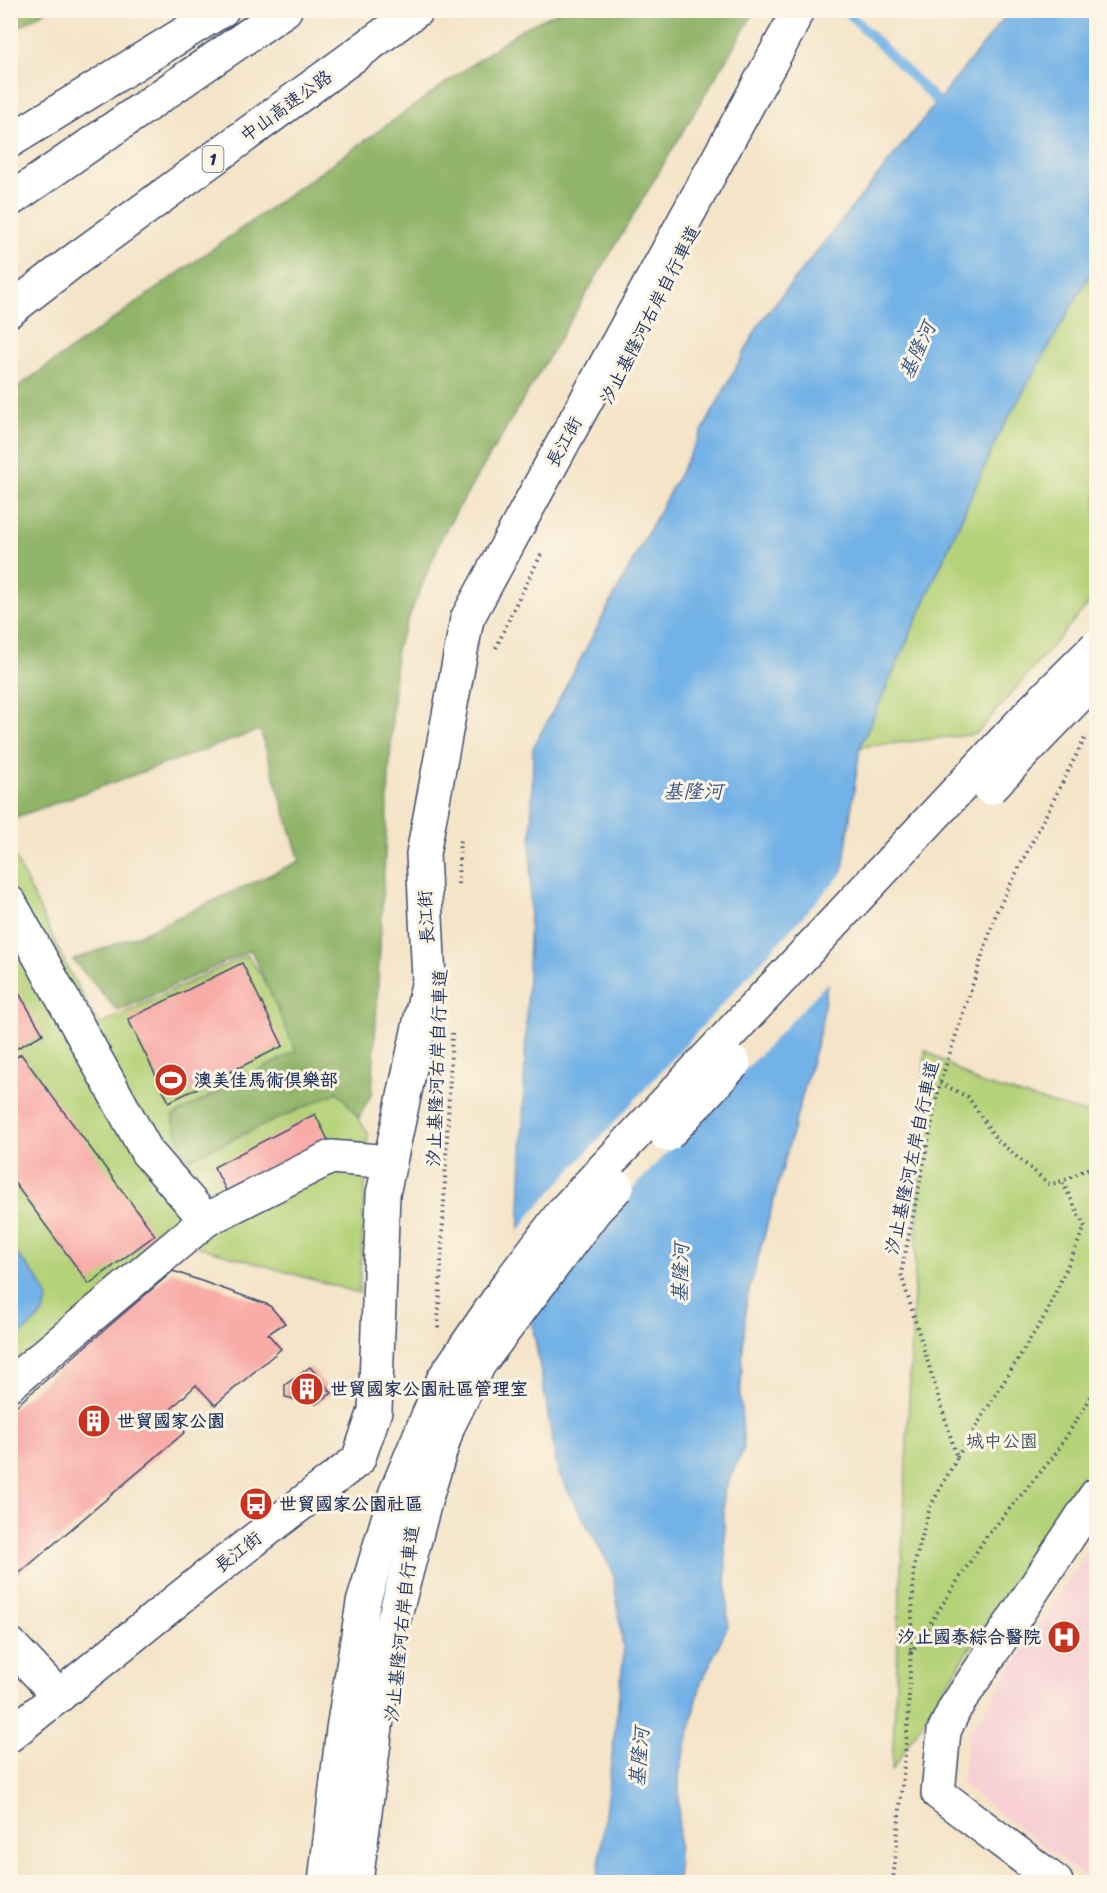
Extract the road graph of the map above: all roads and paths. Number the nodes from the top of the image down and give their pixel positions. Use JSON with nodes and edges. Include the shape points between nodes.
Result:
{"nodes":[{"id":1,"x":222,"y":10,"type":"edge"},
{"id":2,"x":285,"y":10,"type":"edge"},
{"id":3,"x":417,"y":10,"type":"edge"},
{"id":4,"x":797,"y":10,"type":"edge"},
{"id":5,"x":10,"y":141,"type":"edge"},
{"id":6,"x":10,"y":200,"type":"edge"},
{"id":7,"x":10,"y":310,"type":"edge"},
{"id":8,"x":543,"y":551,"type":"dead end"},
{"id":9,"x":1096,"y":647,"type":"edge"},
{"id":10,"x":495,"y":651,"type":"dead end"},
{"id":11,"x":1096,"y":678,"type":"edge"},
{"id":12,"x":1089,"y":729,"type":"dead end"},
{"id":13,"x":461,"y":827,"type":"dead end"},
{"id":14,"x":458,"y":887,"type":"dead end"},
{"id":15,"x":10,"y":903,"type":"edge"},
{"id":16,"x":452,"y":1030,"type":"dead end"},
{"id":17,"x":940,"y":1083,"type":"junction"},
{"id":18,"x":390,"y":1162,"type":"junction"},
{"id":19,"x":1096,"y":1166,"type":"edge"},
{"id":20,"x":1063,"y":1183,"type":"junction"},
{"id":21,"x":206,"y":1220,"type":"junction"},
{"id":22,"x":438,"y":1338,"type":"dead end"},
{"id":23,"x":10,"y":1384,"type":"edge"},
{"id":24,"x":1096,"y":1389,"type":"edge"},
{"id":25,"x":957,"y":1458,"type":"junction"},
{"id":26,"x":1096,"y":1495,"type":"edge"},
{"id":27,"x":10,"y":1644,"type":"edge"},
{"id":28,"x":911,"y":1654,"type":"junction"},
{"id":29,"x":59,"y":1696,"type":"junction"},
{"id":30,"x":10,"y":1735,"type":"edge"},
{"id":31,"x":325,"y":1882,"type":"edge"},
{"id":32,"x":356,"y":1882,"type":"edge"},
{"id":33,"x":893,"y":1882,"type":"edge"},
{"id":34,"x":1056,"y":1882,"type":"edge"}],
"edges":[{"from":1,"to":5,"type":"main road"},
{"from":2,"to":6,"type":"main road"},
{"from":3,"to":7,"type":"main road","name":"中山高速公路","number":"1"},
{"from":4,"to":18,"type":"main road","name":"長江街","via":[[466,619],[423,854],[429,980]]},
{"from":8,"to":10,"type":"path"},
{"from":9,"to":31,"type":"main road","bridge":true,"via":[[562,1214],[444,1378],[396,1492],[363,1603]]},
{"from":11,"to":32,"type":"main road","bridge":true,"via":[[596,1209],[479,1364],[448,1426],[386,1649]]},
{"from":12,"to":17,"type":"path","name":"汐止基隆河左岸自行車道","via":[[997,911]]},
{"from":13,"to":14,"type":"path"},
{"from":15,"to":21,"type":"main road","via":[[147,1152]]},
{"from":16,"to":22,"type":"path","name":"汐止基隆河右岸自行車道"},
{"from":17,"to":20,"type":"path","via":[[968,1097],[996,1139],[1049,1184]]},
{"from":17,"to":25,"type":"path","name":"汐止基隆河左岸自行車道","via":[[901,1274]]},
{"from":18,"to":21,"type":"main road","via":[[331,1157]]},
{"from":18,"to":29,"type":"main road","name":"長江街","via":[[383,1194],[375,1411],[358,1460]]},
{"from":19,"to":20,"type":"path"},
{"from":20,"to":25,"type":"path","via":[[1085,1227],[1046,1314]]},
{"from":21,"to":23,"type":"main road"},
{"from":24,"to":28,"type":"path","via":[[1054,1456],[986,1536]]},
{"from":25,"to":28,"type":"path","via":[[930,1507],[914,1566]]},
{"from":26,"to":34,"type":"main road","via":[[954,1708],[944,1731],[938,1793]]},
{"from":27,"to":29,"type":"main road"},
{"from":28,"to":33,"type":"path"},
{"from":29,"to":30,"type":"main road","name":"長江街"}]}
